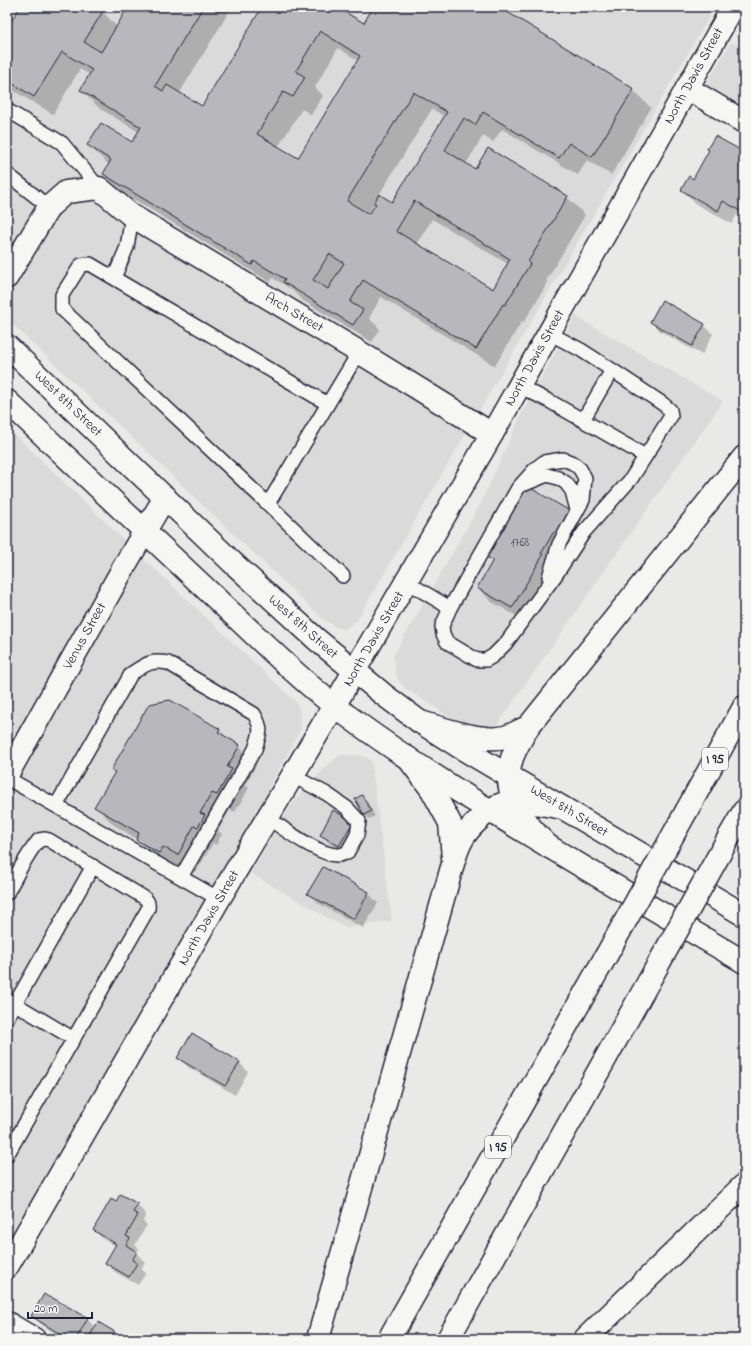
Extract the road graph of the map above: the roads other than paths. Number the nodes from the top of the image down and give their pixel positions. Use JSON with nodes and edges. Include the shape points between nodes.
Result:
{"nodes":[{"id":1,"x":733,"y":7,"type":"edge"},
{"id":2,"x":688,"y":88,"type":"junction"},
{"id":3,"x":7,"y":110,"type":"edge"},
{"id":4,"x":744,"y":122,"type":"edge"},
{"id":5,"x":7,"y":174,"type":"edge"},
{"id":6,"x":99,"y":188,"type":"junction"},
{"id":7,"x":49,"y":207,"type":"junction"},
{"id":8,"x":132,"y":216,"type":"junction"},
{"id":9,"x":7,"y":277,"type":"edge"},
{"id":10,"x":114,"y":278,"type":"junction"},
{"id":11,"x":549,"y":333,"type":"junction"},
{"id":12,"x":7,"y":346,"type":"edge"},
{"id":13,"x":359,"y":352,"type":"junction"},
{"id":14,"x":612,"y":370,"type":"junction"},
{"id":15,"x":519,"y":386,"type":"junction"},
{"id":16,"x":7,"y":401,"type":"edge"},
{"id":17,"x":328,"y":404,"type":"junction"},
{"id":18,"x":583,"y":420,"type":"junction"},
{"id":19,"x":492,"y":434,"type":"junction"},
{"id":20,"x":645,"y":456,"type":"junction"},
{"id":21,"x":744,"y":457,"type":"edge"},
{"id":22,"x":518,"y":488,"type":"junction"},
{"id":23,"x":165,"y":497,"type":"junction"},
{"id":24,"x":268,"y":504,"type":"junction"},
{"id":25,"x":577,"y":510,"type":"junction"},
{"id":26,"x":144,"y":532,"type":"junction"},
{"id":27,"x":343,"y":576,"type":"dead end"},
{"id":28,"x":407,"y":582,"type":"junction"},
{"id":29,"x":547,"y":586,"type":"junction"},
{"id":30,"x":450,"y":608,"type":"junction"},
{"id":31,"x":355,"y":671,"type":"junction"},
{"id":32,"x":334,"y":706,"type":"junction"},
{"id":33,"x":744,"y":707,"type":"edge"},
{"id":34,"x":420,"y":722,"type":"junction"},
{"id":35,"x":528,"y":727,"type":"junction"},
{"id":36,"x":408,"y":758,"type":"junction"},
{"id":37,"x":7,"y":775,"type":"edge"},
{"id":38,"x":293,"y":776,"type":"junction"},
{"id":39,"x":509,"y":776,"type":"junction"},
{"id":40,"x":7,"y":778,"type":"edge"},
{"id":41,"x":514,"y":802,"type":"junction"},
{"id":42,"x":56,"y":806,"type":"junction"},
{"id":43,"x":563,"y":808,"type":"junction"},
{"id":44,"x":490,"y":810,"type":"junction"},
{"id":45,"x":744,"y":811,"type":"edge"},
{"id":46,"x":268,"y":818,"type":"junction"},
{"id":47,"x":549,"y":847,"type":"junction"},
{"id":48,"x":454,"y":860,"type":"junction"},
{"id":49,"x":93,"y":866,"type":"junction"},
{"id":50,"x":181,"y":876,"type":"junction"},
{"id":51,"x":7,"y":894,"type":"edge"},
{"id":52,"x":219,"y":899,"type":"junction"},
{"id":53,"x":744,"y":915,"type":"edge"},
{"id":54,"x":744,"y":962,"type":"edge"},
{"id":55,"x":11,"y":1001,"type":"edge"},
{"id":56,"x":7,"y":1018,"type":"edge"},
{"id":57,"x":74,"y":1039,"type":"junction"},
{"id":58,"x":7,"y":1155,"type":"edge"},
{"id":59,"x":744,"y":1185,"type":"edge"},
{"id":60,"x":7,"y":1267,"type":"edge"},
{"id":61,"x":7,"y":1323,"type":"edge"},
{"id":62,"x":34,"y":1339,"type":"edge"},
{"id":63,"x":318,"y":1339,"type":"edge"},
{"id":64,"x":390,"y":1339,"type":"edge"},
{"id":65,"x":448,"y":1339,"type":"edge"},
{"id":66,"x":585,"y":1339,"type":"edge"}],
"edges":[{"from":1,"to":2,"type":"main road","name":"North Davis Street"},
{"from":2,"to":4,"type":"main road"},
{"from":2,"to":11,"type":"main road","name":"North Davis Street"},
{"from":3,"to":6,"type":"lane","via":[[62,143]]},
{"from":5,"to":7,"type":"lane"},
{"from":6,"to":7,"type":"main road","via":[[66,192]]},
{"from":6,"to":8,"type":"main road","name":"Arch Street"},
{"from":7,"to":9,"type":"main road"},
{"from":8,"to":10,"type":"lane","via":[[127,247]]},
{"from":8,"to":13,"type":"main road","name":"Arch Street"},
{"from":10,"to":17,"type":"lane"},
{"from":10,"to":24,"type":"lane","via":[[90,264],[81,265],[62,295],[62,309]]},
{"from":11,"to":14,"type":"lane"},
{"from":11,"to":15,"type":"main road","name":"North Davis Street"},
{"from":12,"to":23,"type":"main road","name":"West 8th Street"},
{"from":13,"to":17,"type":"lane"},
{"from":13,"to":19,"type":"main road","name":"Arch Street"},
{"from":14,"to":18,"type":"lane"},
{"from":14,"to":20,"type":"lane","via":[[670,410],[671,416]]},
{"from":15,"to":18,"type":"lane"},
{"from":15,"to":19,"type":"main road","name":"North Davis Street"},
{"from":16,"to":26,"type":"main road"},
{"from":17,"to":24,"type":"lane"},
{"from":18,"to":20,"type":"lane"},
{"from":19,"to":28,"type":"main road","name":"North Davis Street"},
{"from":20,"to":29,"type":"lane","via":[[631,479],[584,532]]},
{"from":21,"to":35,"type":"main road"},
{"from":22,"to":25,"type":"lane","via":[[547,475],[558,478],[572,491]]},
{"from":22,"to":25,"type":"lane","via":[[544,462],[564,459],[580,469],[585,478],[583,500]]},
{"from":22,"to":30,"type":"lane"},
{"from":23,"to":26,"type":"main road","name":"Venus Street"},
{"from":23,"to":31,"type":"main road","name":"West 8th Street","via":[[299,624]]},
{"from":24,"to":27,"type":"lane"},
{"from":25,"to":29,"type":"lane","via":[[559,544]]},
{"from":26,"to":32,"type":"main road","via":[[295,673]]},
{"from":26,"to":37,"type":"main road","name":"Venus Street"},
{"from":28,"to":30,"type":"lane"},
{"from":28,"to":31,"type":"main road","name":"North Davis Street"},
{"from":29,"to":30,"type":"lane","via":[[506,643],[486,660],[477,660],[447,642],[442,626]]},
{"from":31,"to":32,"type":"main road","name":"North Davis Street"},
{"from":31,"to":34,"type":"main road","name":"West 8th Street"},
{"from":32,"to":36,"type":"main road"},
{"from":32,"to":38,"type":"main road","name":"North Davis Street"},
{"from":33,"to":64,"type":"main road","number":"I 95","bridge":true},
{"from":34,"to":35,"type":"main road","via":[[486,738],[504,737]]},
{"from":34,"to":39,"type":"main road","name":"West 8th Street"},
{"from":35,"to":39,"type":"main road","via":[[518,743]]},
{"from":36,"to":44,"type":"main road"},
{"from":36,"to":48,"type":"main road","via":[[432,790],[450,823]]},
{"from":38,"to":46,"type":"main road","name":"North Davis Street"},
{"from":38,"to":46,"type":"lane","via":[[347,808],[359,821],[358,835],[347,853],[338,855],[323,852]]},
{"from":39,"to":41,"type":"main road","via":[[509,788]]},
{"from":39,"to":43,"type":"main road","name":"West 8th Street"},
{"from":40,"to":42,"type":"lane"},
{"from":41,"to":43,"type":"main road"},
{"from":41,"to":44,"type":"main road"},
{"from":41,"to":47,"type":"main road","via":[[532,831]]},
{"from":42,"to":50,"type":"lane"},
{"from":42,"to":50,"type":"lane","via":[[131,674],[147,663],[168,663],[254,714],[259,723],[260,734],[254,749]]},
{"from":43,"to":53,"type":"main road","name":"West 8th Street"},
{"from":44,"to":47,"type":"main road"},
{"from":44,"to":48,"type":"main road","via":[[462,839]]},
{"from":45,"to":65,"type":"main road","bridge":true},
{"from":46,"to":52,"type":"main road","name":"North Davis Street"},
{"from":47,"to":54,"type":"main road"},
{"from":48,"to":63,"type":"main road"},
{"from":49,"to":51,"type":"lane","via":[[49,840],[39,840]]},
{"from":49,"to":55,"type":"lane"},
{"from":49,"to":57,"type":"lane","via":[[143,897],[149,904]]},
{"from":50,"to":52,"type":"lane"},
{"from":52,"to":60,"type":"main road","name":"North Davis Street"},
{"from":55,"to":56,"type":"lane"},
{"from":55,"to":57,"type":"lane"},
{"from":57,"to":58,"type":"lane"},
{"from":59,"to":66,"type":"main road"},
{"from":61,"to":62,"type":"main road"}]}
